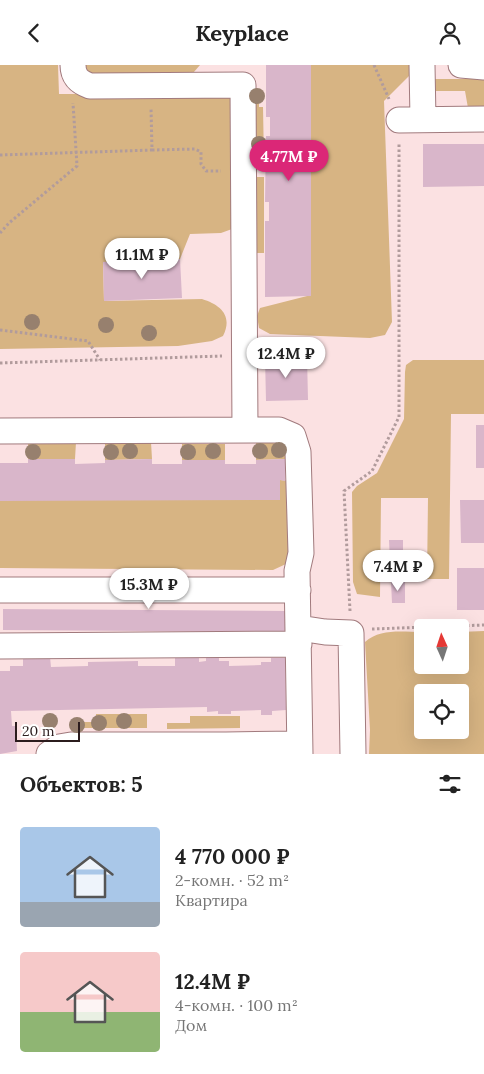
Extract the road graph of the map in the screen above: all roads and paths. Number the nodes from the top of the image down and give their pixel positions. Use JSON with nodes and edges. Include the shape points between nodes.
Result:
{"nodes":[{"id":1,"x":374,"y":65,"type":"edge"},
{"id":2,"x":422,"y":65,"type":"edge"},
{"id":3,"x":462,"y":65,"type":"edge"},
{"id":4,"x":484,"y":67,"type":"edge"},
{"id":5,"x":76,"y":73,"type":"edge"},
{"id":6,"x":152,"y":112,"type":"dead end"},
{"id":7,"x":411,"y":119,"type":"junction"},
{"id":8,"x":484,"y":119,"type":"edge"},
{"id":9,"x":152,"y":150,"type":"junction"},
{"id":10,"x":76,"y":151,"type":"junction"},
{"id":11,"x":0,"y":155,"type":"edge"},
{"id":12,"x":243,"y":171,"type":"junction"},
{"id":13,"x":0,"y":233,"type":"edge"},
{"id":14,"x":0,"y":330,"type":"edge"},
{"id":15,"x":244,"y":355,"type":"junction"},
{"id":16,"x":100,"y":360,"type":"junction"},
{"id":17,"x":0,"y":363,"type":"edge"},
{"id":18,"x":245,"y":430,"type":"junction"},
{"id":19,"x":0,"y":431,"type":"edge"},
{"id":20,"x":0,"y":589,"type":"edge"},
{"id":21,"x":298,"y":590,"type":"junction"},
{"id":22,"x":484,"y":625,"type":"edge"},
{"id":23,"x":351,"y":633,"type":"junction"},
{"id":24,"x":299,"y":636,"type":"junction"},
{"id":25,"x":0,"y":646,"type":"edge"},
{"id":26,"x":226,"y":749,"type":"edge"},
{"id":27,"x":300,"y":749,"type":"edge"},
{"id":28,"x":49,"y":754,"type":"edge"},
{"id":29,"x":353,"y":754,"type":"edge"}],
"edges":[{"from":1,"to":7,"type":"path"},
{"from":2,"to":7,"type":"street"},
{"from":3,"to":4,"type":"street"},
{"from":5,"to":10,"type":"path","via":[[73,95]]},
{"from":5,"to":12,"type":"street","via":[[90,86],[243,85]]},
{"from":6,"to":9,"type":"path"},
{"from":7,"to":8,"type":"street"},
{"from":7,"to":23,"type":"path","via":[[399,417],[372,471],[344,491]]},
{"from":9,"to":10,"type":"path"},
{"from":9,"to":12,"type":"path","via":[[195,149],[201,152],[201,164],[206,171]]},
{"from":10,"to":11,"type":"path"},
{"from":10,"to":13,"type":"path","via":[[76,166]]},
{"from":12,"to":15,"type":"street"},
{"from":14,"to":16,"type":"path","via":[[88,341]]},
{"from":15,"to":16,"type":"path"},
{"from":15,"to":18,"type":"street"},
{"from":16,"to":17,"type":"path"},
{"from":18,"to":19,"type":"street"},
{"from":18,"to":21,"type":"street","via":[[278,430],[294,436],[298,452]]},
{"from":20,"to":21,"type":"street"},
{"from":21,"to":24,"type":"street"},
{"from":22,"to":23,"type":"path","via":[[380,627]]},
{"from":23,"to":24,"type":"street"},
{"from":23,"to":29,"type":"street"},
{"from":24,"to":25,"type":"street"},
{"from":24,"to":27,"type":"street"},
{"from":26,"to":27,"type":"street"},
{"from":26,"to":28,"type":"street","via":[[71,745],[59,747]]}]}
